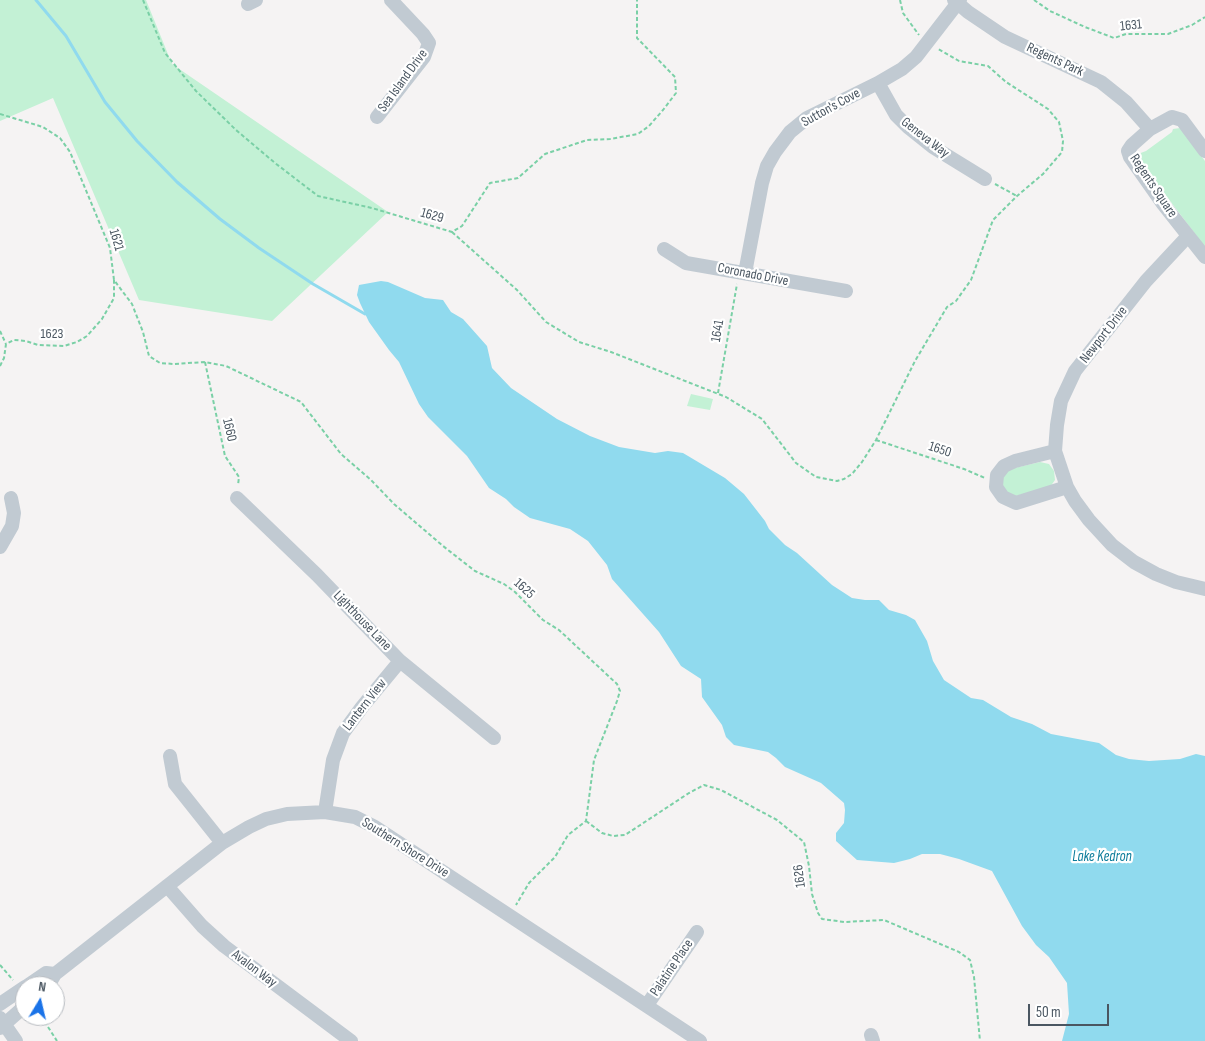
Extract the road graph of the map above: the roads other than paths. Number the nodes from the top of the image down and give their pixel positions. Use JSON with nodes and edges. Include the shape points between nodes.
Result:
{"nodes":[{"id":1,"x":391,"y":0,"type":"edge"},
{"id":2,"x":957,"y":1,"type":"edge"},
{"id":3,"x":878,"y":83,"type":"junction"},
{"id":4,"x":377,"y":116,"type":"dead end"},
{"id":5,"x":1150,"y":129,"type":"junction"},
{"id":6,"x":1205,"y":150,"type":"edge"},
{"id":7,"x":985,"y":179,"type":"road end"},
{"id":8,"x":1188,"y":236,"type":"junction"},
{"id":9,"x":664,"y":249,"type":"dead end"},
{"id":10,"x":1205,"y":257,"type":"edge"},
{"id":11,"x":742,"y":272,"type":"junction"},
{"id":12,"x":846,"y":291,"type":"dead end"},
{"id":13,"x":1055,"y":451,"type":"junction"},
{"id":14,"x":1068,"y":487,"type":"junction"},
{"id":15,"x":11,"y":498,"type":"dead end"},
{"id":16,"x":237,"y":498,"type":"road end"},
{"id":17,"x":0,"y":547,"type":"edge"},
{"id":18,"x":1205,"y":589,"type":"edge"},
{"id":19,"x":400,"y":661,"type":"junction"},
{"id":20,"x":494,"y":738,"type":"dead end"},
{"id":21,"x":170,"y":756,"type":"dead end"},
{"id":22,"x":325,"y":812,"type":"junction"},
{"id":23,"x":222,"y":843,"type":"junction"},
{"id":24,"x":167,"y":886,"type":"junction"},
{"id":25,"x":696,"y":932,"type":"dead end"},
{"id":26,"x":57,"y":976,"type":"edge"},
{"id":27,"x":15,"y":994,"type":"edge"},
{"id":28,"x":0,"y":1004,"type":"edge"},
{"id":29,"x":647,"y":1005,"type":"junction"},
{"id":30,"x":15,"y":1013,"type":"edge"},
{"id":31,"x":2,"y":1023,"type":"edge"},
{"id":32,"x":16,"y":1041,"type":"edge"},
{"id":33,"x":351,"y":1041,"type":"edge"},
{"id":34,"x":700,"y":1041,"type":"edge"}],
"edges":[{"from":1,"to":4,"type":"street","name":"Sea Island Drive","via":[[429,43],[424,57]]},
{"from":2,"to":3,"type":"street","name":"Sutton's Cove","via":[[916,57]]},
{"from":2,"to":5,"type":"street","name":"Regents Park","via":[[1005,37],[1102,82],[1126,102]]},
{"from":3,"to":7,"type":"street","name":"Geneva Way","via":[[896,115],[908,127],[933,147]]},
{"from":3,"to":11,"type":"street","name":"Sutton's Cove","via":[[807,118],[790,132],[775,152],[762,183]]},
{"from":5,"to":6,"type":"street","name":"Regents Square","via":[[1168,118],[1178,118]]},
{"from":5,"to":8,"type":"street","name":"Regents Square","via":[[1132,145],[1128,151],[1130,157]]},
{"from":8,"to":10,"type":"street","name":"Regents Square"},
{"from":8,"to":13,"type":"street","name":"Newport Drive","via":[[1146,280],[1075,371],[1061,401]]},
{"from":9,"to":11,"type":"street","name":"Coronado Drive","via":[[686,263]]},
{"from":11,"to":12,"type":"street","name":"Coronado Drive"},
{"from":13,"to":14,"type":"street","name":"Newport Drive"},
{"from":13,"to":14,"type":"street","via":[[1004,466],[997,474],[996,487],[1003,497],[1016,503]]},
{"from":14,"to":18,"type":"street","name":"Newport Drive","via":[[1089,520],[1112,545],[1134,562],[1169,580]]},
{"from":15,"to":17,"type":"street","via":[[12,526]]},
{"from":16,"to":19,"type":"street","name":"Lighthouse Lane"},
{"from":19,"to":20,"type":"street","name":"Lighthouse Lane"},
{"from":19,"to":22,"type":"street","name":"Lantern View","via":[[343,733],[333,760]]},
{"from":21,"to":23,"type":"street","via":[[175,784]]},
{"from":22,"to":23,"type":"street","name":"Southern Shore Drive","via":[[266,819]]},
{"from":22,"to":29,"type":"street","name":"Southern Shore Drive","via":[[356,817],[375,827]]},
{"from":23,"to":24,"type":"street","name":"Southern Shore Drive"},
{"from":24,"to":26,"type":"street","name":"Southern Shore Drive"},
{"from":24,"to":33,"type":"street","name":"Avalon Way","via":[[224,946]]},
{"from":25,"to":29,"type":"street","name":"Palatine Place"},
{"from":27,"to":28,"type":"street","name":"Southern Shore Drive"},
{"from":29,"to":34,"type":"street","name":"Southern Shore Drive"},
{"from":30,"to":31,"type":"street"},
{"from":31,"to":32,"type":"street"}]}
